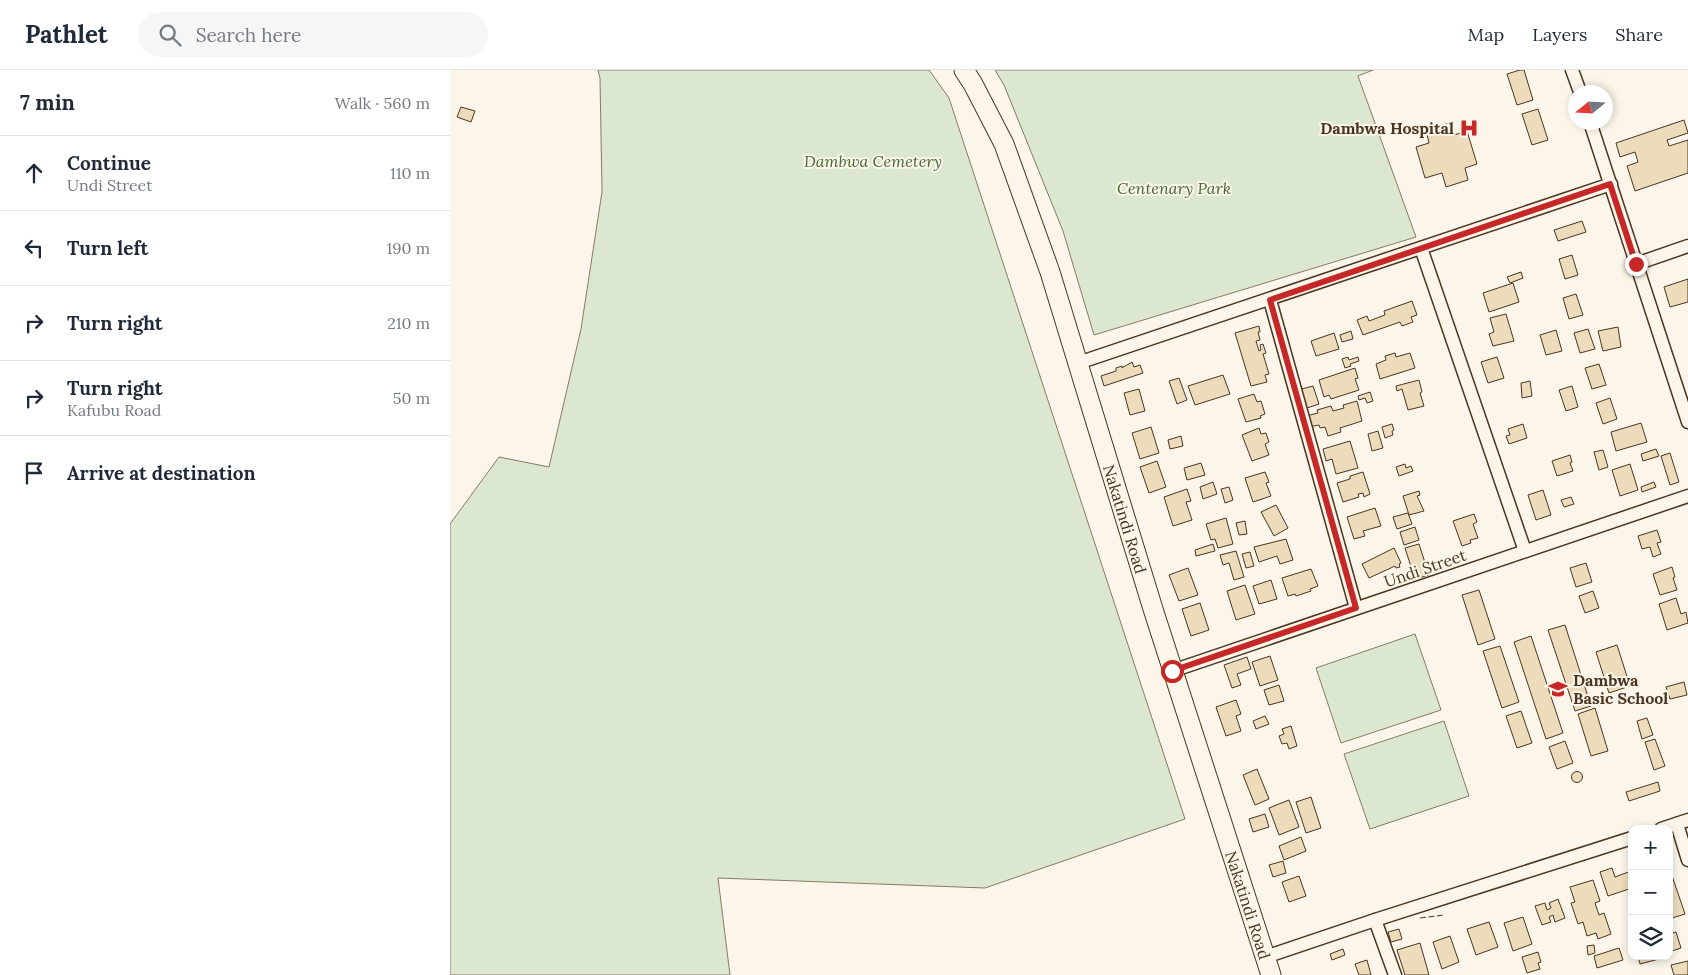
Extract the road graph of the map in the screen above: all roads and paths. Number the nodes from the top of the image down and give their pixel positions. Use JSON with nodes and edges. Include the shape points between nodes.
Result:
{"nodes":[{"id":1,"x":964,"y":70,"type":"edge"},
{"id":2,"x":1572,"y":70,"type":"edge"},
{"id":3,"x":1577,"y":85,"type":"edge"},
{"id":4,"x":1593,"y":130,"type":"edge"},
{"id":5,"x":1610,"y":184,"type":"junction"},
{"id":6,"x":1688,"y":246,"type":"edge"},
{"id":7,"x":1422,"y":248,"type":"junction"},
{"id":8,"x":1636,"y":264,"type":"junction"},
{"id":9,"x":1270,"y":300,"type":"junction"},
{"id":10,"x":1078,"y":363,"type":"junction"},
{"id":11,"x":1688,"y":422,"type":"edge"},
{"id":12,"x":1688,"y":496,"type":"edge"},
{"id":13,"x":1525,"y":551,"type":"junction"},
{"id":14,"x":1356,"y":608,"type":"junction"},
{"id":15,"x":1172,"y":671,"type":"junction"},
{"id":16,"x":1682,"y":822,"type":"edge"},
{"id":17,"x":1628,"y":839,"type":"edge"},
{"id":18,"x":1688,"y":860,"type":"edge"},
{"id":19,"x":1375,"y":920,"type":"junction"},
{"id":20,"x":1265,"y":957,"type":"junction"},
{"id":21,"x":1271,"y":975,"type":"edge"},
{"id":22,"x":1394,"y":975,"type":"edge"}],
"edges":[{"from":1,"to":10,"type":"highway","name":"Nakatindi Road","via":[[1004,144],[1050,272]]},
{"from":2,"to":3,"type":"street"},
{"from":4,"to":5,"type":"street"},
{"from":5,"to":7,"type":"street"},
{"from":5,"to":8,"type":"street"},
{"from":6,"to":8,"type":"street"},
{"from":7,"to":9,"type":"street"},
{"from":7,"to":13,"type":"street"},
{"from":8,"to":11,"type":"street"},
{"from":9,"to":10,"type":"street"},
{"from":9,"to":14,"type":"street"},
{"from":10,"to":15,"type":"highway","name":"Nakatindi Road"},
{"from":12,"to":13,"type":"street","name":"Undi Street"},
{"from":13,"to":14,"type":"street","name":"Undi Street"},
{"from":14,"to":15,"type":"street","name":"Undi Street"},
{"from":15,"to":20,"type":"highway","name":"Nakatindi Road"},
{"from":16,"to":18,"type":"street"},
{"from":17,"to":19,"type":"street"},
{"from":19,"to":20,"type":"street"},
{"from":19,"to":22,"type":"street"},
{"from":20,"to":21,"type":"highway","name":"Nakatindi Road"}]}
